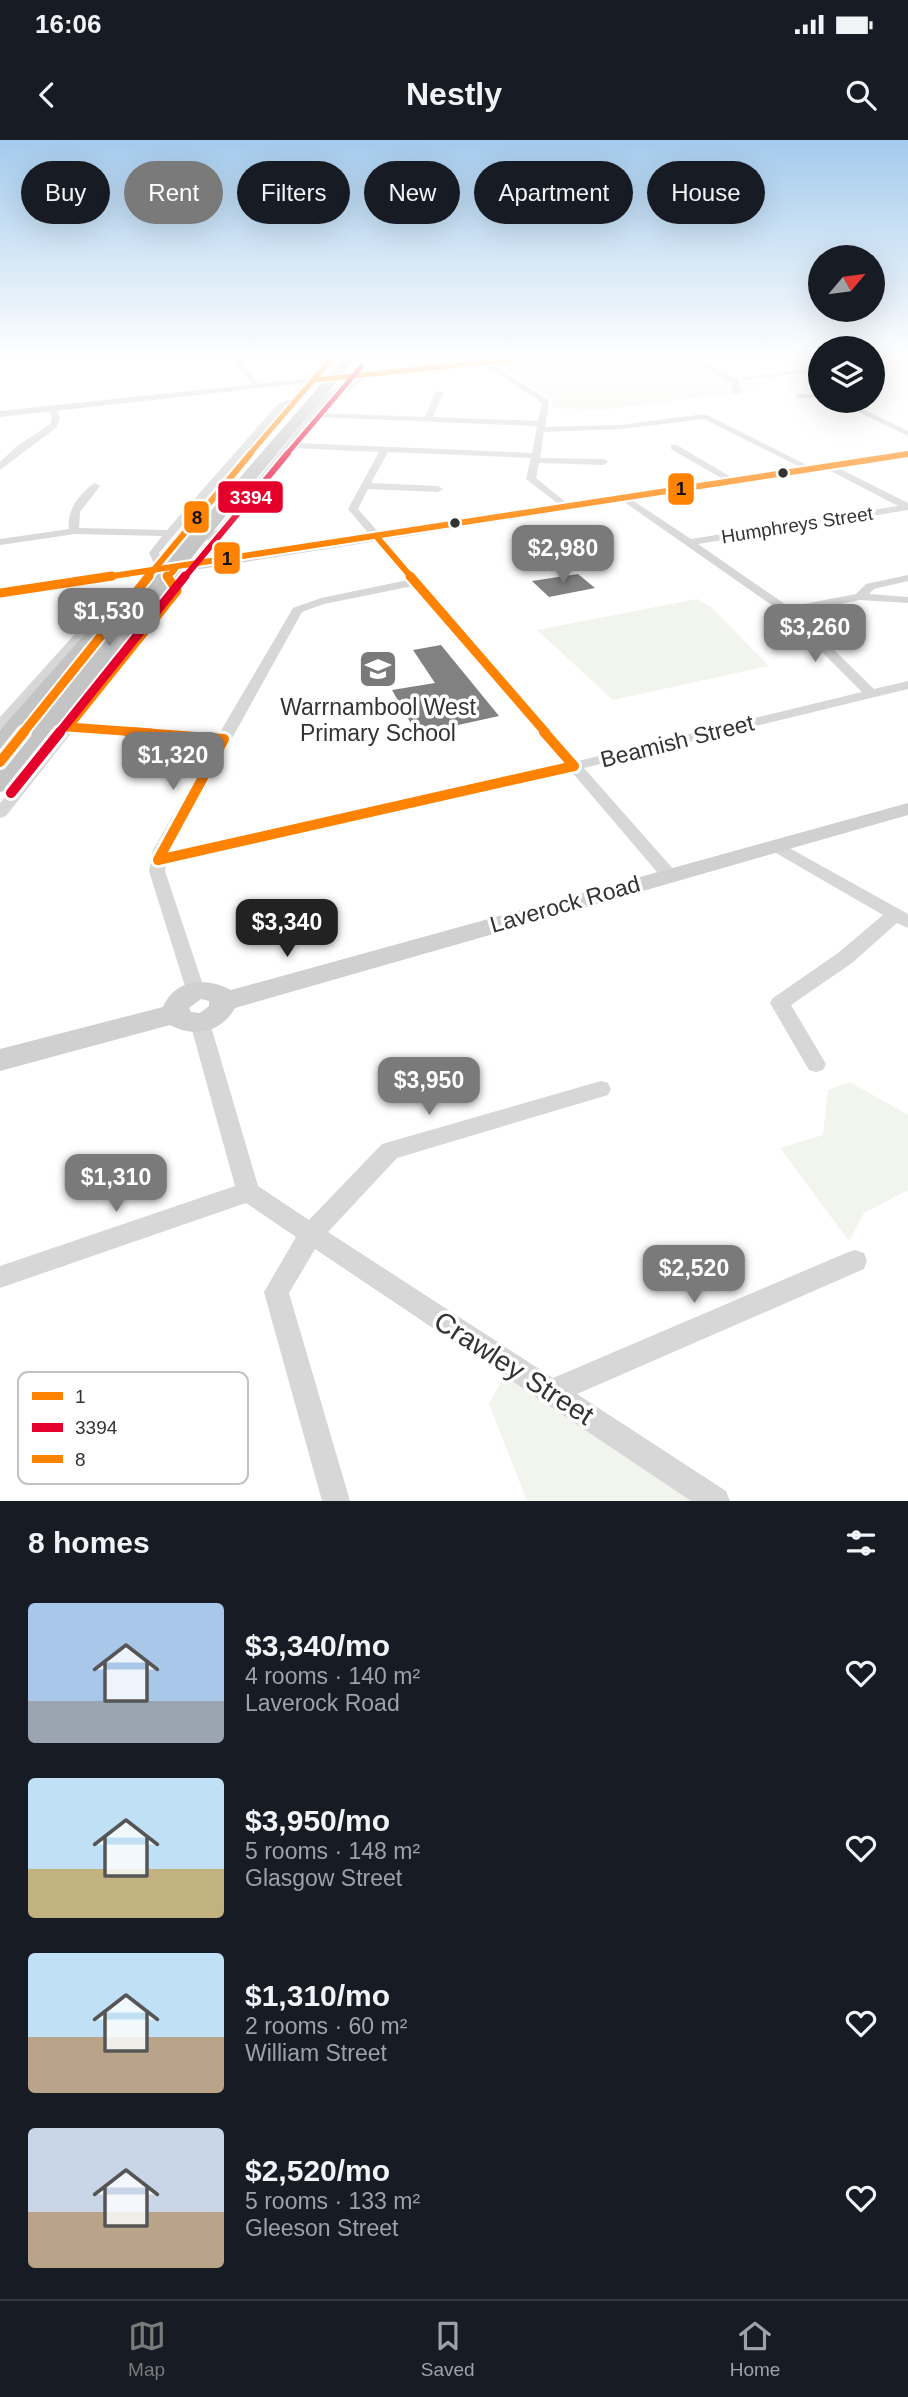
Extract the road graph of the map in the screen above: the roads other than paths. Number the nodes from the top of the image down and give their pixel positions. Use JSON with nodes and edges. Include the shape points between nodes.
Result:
{"nodes":[{"id":1,"x":55,"y":422,"type":"edge"},
{"id":2,"x":268,"y":422,"type":"edge"},
{"id":3,"x":289,"y":422,"type":"edge"},
{"id":4,"x":291,"y":422,"type":"edge"},
{"id":5,"x":311,"y":422,"type":"edge"},
{"id":6,"x":464,"y":422,"type":"edge"},
{"id":7,"x":542,"y":422,"type":"edge"},
{"id":8,"x":665,"y":422,"type":"edge"},
{"id":9,"x":721,"y":422,"type":"edge"},
{"id":10,"x":882,"y":422,"type":"edge"},
{"id":11,"x":541,"y":427,"type":"junction"},
{"id":12,"x":908,"y":434,"type":"edge"},
{"id":13,"x":292,"y":445,"type":"junction"},
{"id":14,"x":674,"y":447,"type":"dead end"},
{"id":15,"x":0,"y":448,"type":"edge"},
{"id":16,"x":19,"y":449,"type":"junction"},
{"id":17,"x":385,"y":449,"type":"junction"},
{"id":18,"x":908,"y":454,"type":"edge"},
{"id":19,"x":535,"y":458,"type":"junction"},
{"id":20,"x":604,"y":461,"type":"dead end"},
{"id":21,"x":828,"y":466,"type":"junction"},
{"id":22,"x":0,"y":467,"type":"edge"},
{"id":23,"x":811,"y":469,"type":"junction"},
{"id":24,"x":731,"y":480,"type":"junction"},
{"id":25,"x":95,"y":486,"type":"dead end"},
{"id":26,"x":366,"y":486,"type":"junction"},
{"id":27,"x":438,"y":489,"type":"dead end"},
{"id":28,"x":623,"y":497,"type":"junction"},
{"id":29,"x":565,"y":506,"type":"junction"},
{"id":30,"x":907,"y":507,"type":"edge"},
{"id":31,"x":75,"y":531,"type":"junction"},
{"id":32,"x":170,"y":533,"type":"junction"},
{"id":33,"x":376,"y":536,"type":"junction"},
{"id":34,"x":0,"y":542,"type":"edge"},
{"id":35,"x":194,"y":542,"type":"junction"},
{"id":36,"x":688,"y":542,"type":"junction"},
{"id":37,"x":163,"y":570,"type":"junction"},
{"id":38,"x":908,"y":578,"type":"edge"},
{"id":39,"x":416,"y":582,"type":"junction"},
{"id":40,"x":0,"y":593,"type":"edge"},
{"id":41,"x":860,"y":597,"type":"junction"},
{"id":42,"x":908,"y":600,"type":"edge"},
{"id":43,"x":122,"y":605,"type":"junction"},
{"id":44,"x":787,"y":611,"type":"junction"},
{"id":45,"x":908,"y":685,"type":"edge"},
{"id":46,"x":870,"y":693,"type":"junction"},
{"id":47,"x":0,"y":724,"type":"edge"},
{"id":48,"x":68,"y":727,"type":"junction"},
{"id":49,"x":224,"y":738,"type":"junction"},
{"id":50,"x":0,"y":746,"type":"edge"},
{"id":51,"x":574,"y":765,"type":"junction"},
{"id":52,"x":0,"y":784,"type":"edge"},
{"id":53,"x":908,"y":809,"type":"edge"},
{"id":54,"x":0,"y":813,"type":"edge"},
{"id":55,"x":775,"y":845,"type":"junction"},
{"id":56,"x":158,"y":860,"type":"junction"},
{"id":57,"x":668,"y":874,"type":"junction"},
{"id":58,"x":902,"y":919,"type":"edge"},
{"id":59,"x":195,"y":990,"type":"junction"},
{"id":60,"x":223,"y":1002,"type":"junction"},
{"id":61,"x":189,"y":1018,"type":"junction"},
{"id":62,"x":0,"y":1060,"type":"edge"},
{"id":63,"x":816,"y":1063,"type":"dead end"},
{"id":64,"x":601,"y":1089,"type":"dead end"},
{"id":65,"x":247,"y":1192,"type":"junction"},
{"id":66,"x":312,"y":1234,"type":"junction"},
{"id":67,"x":855,"y":1261,"type":"dead end"},
{"id":68,"x":0,"y":1277,"type":"edge"},
{"id":69,"x":551,"y":1392,"type":"junction"},
{"id":70,"x":336,"y":1501,"type":"edge"},
{"id":71,"x":716,"y":1501,"type":"edge"}],
"edges":[{"from":1,"to":16,"type":"street"},
{"from":2,"to":32,"type":"street"},
{"from":3,"to":37,"type":"highway"},
{"from":4,"to":35,"type":"highway"},
{"from":5,"to":13,"type":"street"},
{"from":6,"to":11,"type":"street"},
{"from":7,"to":11,"type":"street"},
{"from":8,"to":11,"type":"street","via":[[621,427]]},
{"from":9,"to":23,"type":"street"},
{"from":10,"to":12,"type":"street"},
{"from":11,"to":19,"type":"street"},
{"from":13,"to":17,"type":"street"},
{"from":13,"to":35,"type":"street","via":[[222,531]]},
{"from":14,"to":24,"type":"street"},
{"from":15,"to":16,"type":"street"},
{"from":16,"to":22,"type":"street"},
{"from":17,"to":19,"type":"street"},
{"from":17,"to":26,"type":"street"},
{"from":18,"to":21,"type":"street"},
{"from":19,"to":20,"type":"street"},
{"from":19,"to":29,"type":"street","via":[[531,479]]},
{"from":21,"to":23,"type":"street"},
{"from":21,"to":30,"type":"street"},
{"from":23,"to":24,"type":"street"},
{"from":24,"to":28,"type":"street"},
{"from":25,"to":31,"type":"street","via":[[74,513]]},
{"from":26,"to":27,"type":"street"},
{"from":26,"to":33,"type":"street","via":[[354,509]]},
{"from":28,"to":29,"type":"street"},
{"from":28,"to":36,"type":"street"},
{"from":29,"to":33,"type":"street"},
{"from":30,"to":36,"type":"street","name":"Humphreys Street"},
{"from":31,"to":32,"type":"street"},
{"from":31,"to":34,"type":"street"},
{"from":32,"to":37,"type":"street","via":[[154,553]]},
{"from":33,"to":37,"type":"street"},
{"from":33,"to":39,"type":"street"},
{"from":35,"to":37,"type":"highway"},
{"from":36,"to":44,"type":"street"},
{"from":37,"to":40,"type":"street"},
{"from":37,"to":43,"type":"highway"},
{"from":37,"to":48,"type":"street","via":[[177,591]]},
{"from":37,"to":52,"type":"highway"},
{"from":38,"to":41,"type":"street","via":[[870,586]]},
{"from":39,"to":49,"type":"street","via":[[298,610]]},
{"from":39,"to":51,"type":"street"},
{"from":41,"to":42,"type":"street"},
{"from":41,"to":44,"type":"street"},
{"from":43,"to":47,"type":"street","via":[[97,617]]},
{"from":43,"to":50,"type":"highway"},
{"from":44,"to":46,"type":"street"},
{"from":45,"to":46,"type":"street","name":"Beamish Street"},
{"from":46,"to":51,"type":"street","name":"Beamish Street"},
{"from":48,"to":49,"type":"street"},
{"from":48,"to":54,"type":"street"},
{"from":49,"to":56,"type":"street"},
{"from":51,"to":56,"type":"street","name":"Beamish Street"},
{"from":51,"to":57,"type":"street"},
{"from":53,"to":55,"type":"street","name":"Laverock Road"},
{"from":55,"to":57,"type":"street","name":"Laverock Road"},
{"from":55,"to":58,"type":"street"},
{"from":56,"to":59,"type":"street","via":[[157,871]]},
{"from":57,"to":60,"type":"street","name":"Laverock Road"},
{"from":58,"to":63,"type":"street","via":[[780,1003]]},
{"from":59,"to":60,"type":"street","via":[[210,990]]},
{"from":59,"to":61,"type":"street","via":[[180,1000]]},
{"from":60,"to":61,"type":"street","via":[[218,1015]]},
{"from":61,"to":62,"type":"street"},
{"from":61,"to":65,"type":"street"},
{"from":64,"to":66,"type":"street","via":[[390,1151]]},
{"from":65,"to":66,"type":"street","name":"Crawley Street"},
{"from":65,"to":68,"type":"street"},
{"from":66,"to":69,"type":"street","name":"Crawley Street"},
{"from":66,"to":70,"type":"street","via":[[276,1292]]},
{"from":67,"to":69,"type":"street"},
{"from":69,"to":71,"type":"street","name":"Crawley Street"}]}
